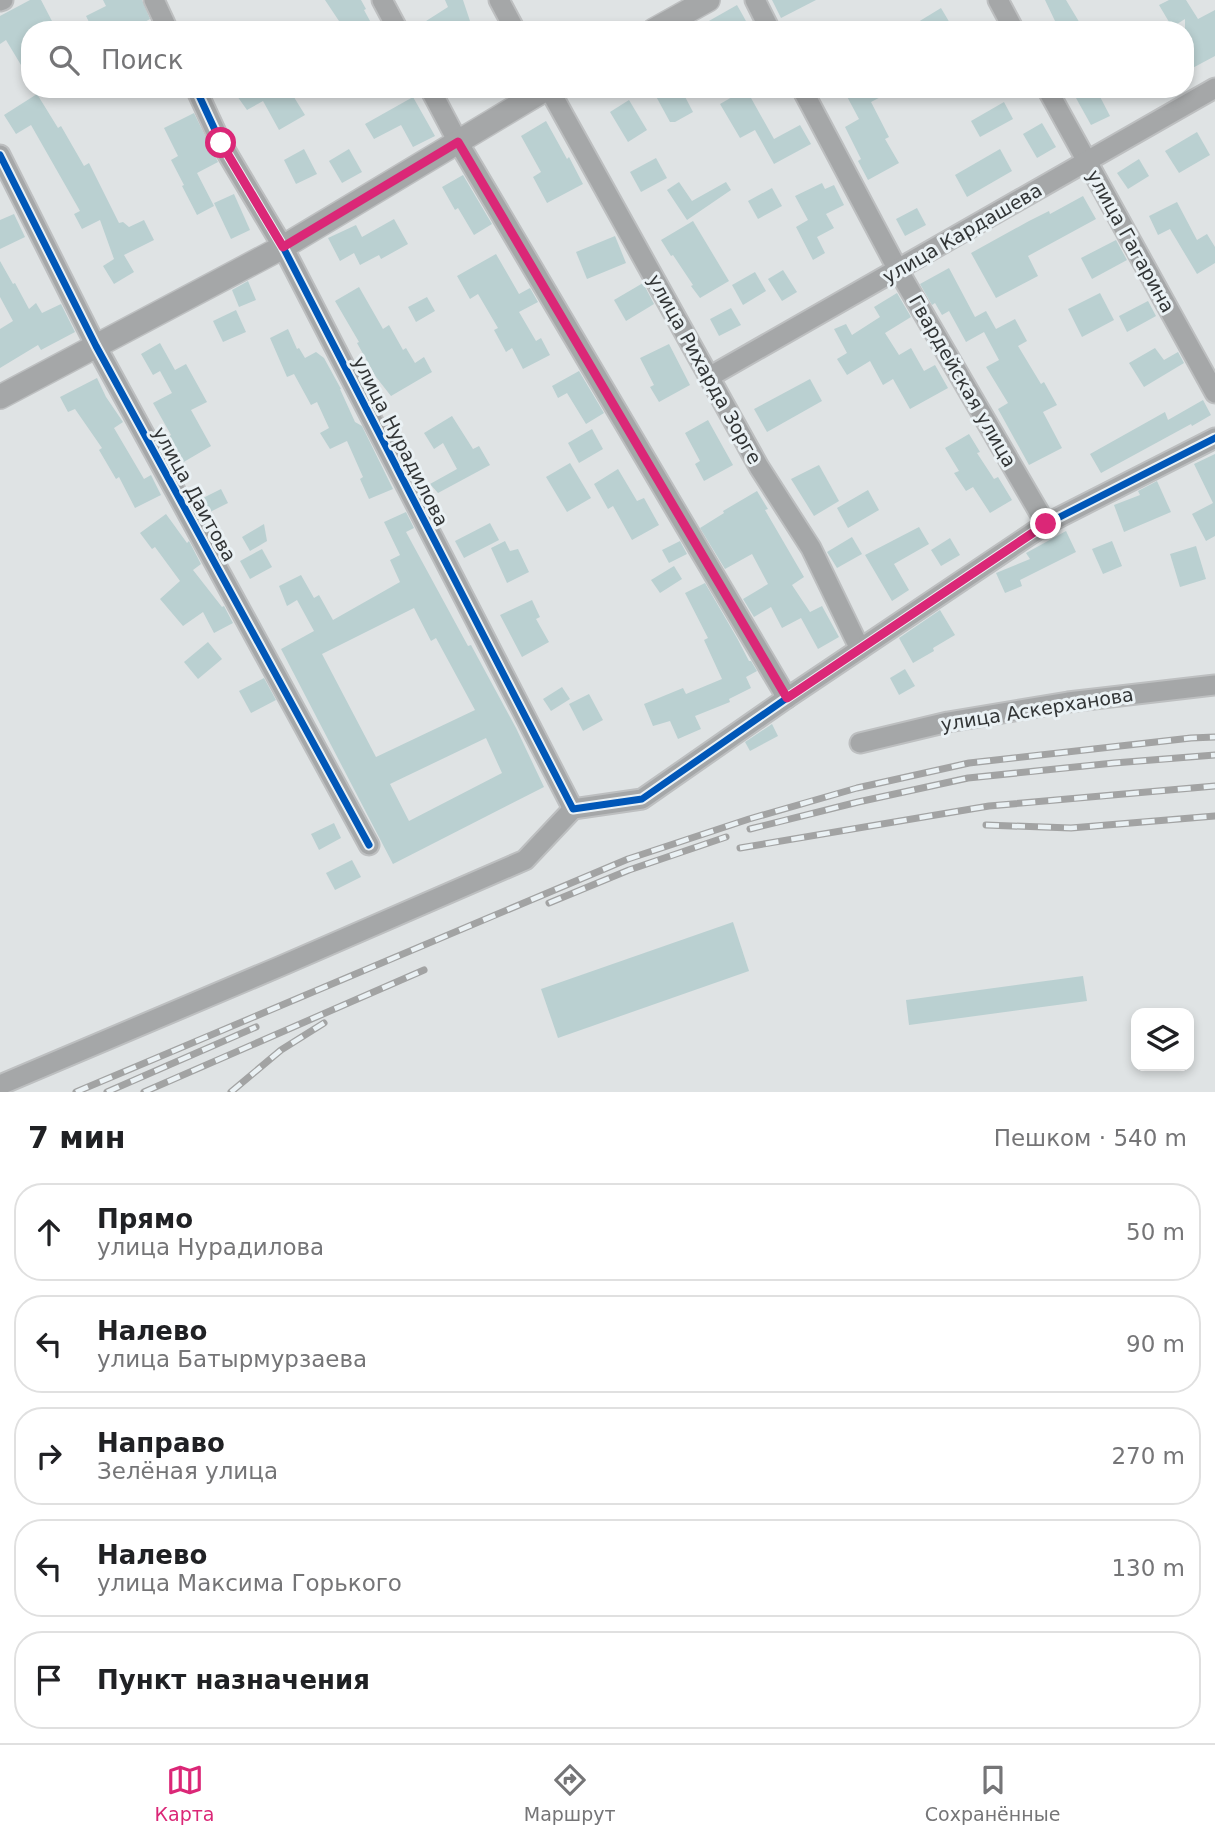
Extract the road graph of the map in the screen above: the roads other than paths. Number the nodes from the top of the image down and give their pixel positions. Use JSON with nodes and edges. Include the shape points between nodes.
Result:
{"nodes":[{"id":1,"x":154,"y":0,"type":"edge"},
{"id":2,"x":382,"y":0,"type":"edge"},
{"id":3,"x":499,"y":0,"type":"edge"},
{"id":4,"x":708,"y":0,"type":"edge"},
{"id":5,"x":755,"y":0,"type":"edge"},
{"id":6,"x":998,"y":0,"type":"edge"},
{"id":7,"x":164,"y":21,"type":"edge"},
{"id":8,"x":393,"y":21,"type":"edge"},
{"id":9,"x":510,"y":21,"type":"edge"},
{"id":10,"x":670,"y":21,"type":"edge"},
{"id":11,"x":766,"y":21,"type":"edge"},
{"id":12,"x":1009,"y":21,"type":"edge"},
{"id":13,"x":1215,"y":88,"type":"edge"},
{"id":14,"x":200,"y":98,"type":"edge"},
{"id":15,"x":435,"y":98,"type":"edge"},
{"id":16,"x":532,"y":98,"type":"edge"},
{"id":17,"x":552,"y":98,"type":"edge"},
{"id":18,"x":807,"y":98,"type":"edge"},
{"id":19,"x":1052,"y":98,"type":"edge"},
{"id":20,"x":458,"y":142,"type":"junction"},
{"id":21,"x":0,"y":155,"type":"edge"},
{"id":22,"x":1087,"y":161,"type":"junction"},
{"id":23,"x":283,"y":247,"type":"junction"},
{"id":24,"x":898,"y":270,"type":"junction"},
{"id":25,"x":96,"y":346,"type":"junction"},
{"id":26,"x":709,"y":377,"type":"junction"},
{"id":27,"x":1215,"y":393,"type":"edge"},
{"id":28,"x":0,"y":397,"type":"edge"},
{"id":29,"x":1215,"y":438,"type":"edge"},
{"id":30,"x":1046,"y":524,"type":"junction"},
{"id":31,"x":860,"y":649,"type":"junction"},
{"id":32,"x":1215,"y":685,"type":"edge"},
{"id":33,"x":787,"y":698,"type":"junction"},
{"id":34,"x":860,"y":743,"type":"dead end"},
{"id":35,"x":573,"y":809,"type":"junction"},
{"id":36,"x":369,"y":845,"type":"dead end"},
{"id":37,"x":0,"y":1086,"type":"edge"}],
"edges":[{"from":1,"to":7,"type":"street"},
{"from":2,"to":8,"type":"street"},
{"from":3,"to":9,"type":"street"},
{"from":4,"to":10,"type":"street"},
{"from":5,"to":11,"type":"street"},
{"from":6,"to":12,"type":"street"},
{"from":13,"to":22,"type":"street","name":"улица Кардашева"},
{"from":14,"to":23,"type":"street","name":"улица Нурадилова","via":[[221,143]]},
{"from":15,"to":20,"type":"street"},
{"from":16,"to":20,"type":"street"},
{"from":17,"to":26,"type":"street","name":"улица Рихарда Зорге"},
{"from":18,"to":24,"type":"street","name":"Гвардейская улица"},
{"from":19,"to":22,"type":"street","name":"улица Гагарина"},
{"from":20,"to":23,"type":"street"},
{"from":20,"to":33,"type":"street"},
{"from":21,"to":25,"type":"street","name":"улица Даитова"},
{"from":22,"to":24,"type":"street","name":"улица Кардашева"},
{"from":22,"to":27,"type":"street","name":"улица Гагарина"},
{"from":23,"to":25,"type":"street"},
{"from":23,"to":35,"type":"street","name":"улица Нурадилова"},
{"from":24,"to":26,"type":"street","name":"улица Кардашева"},
{"from":24,"to":30,"type":"street","name":"Гвардейская улица"},
{"from":25,"to":28,"type":"street"},
{"from":25,"to":36,"type":"street","name":"улица Даитова"},
{"from":26,"to":31,"type":"street","name":"улица Рихарда Зорге","via":[[811,548]]},
{"from":29,"to":30,"type":"street"},
{"from":30,"to":31,"type":"street"},
{"from":31,"to":33,"type":"street"},
{"from":32,"to":34,"type":"street","name":"улица Аскерханова","via":[[1055,704]]},
{"from":33,"to":35,"type":"street","via":[[642,799]]},
{"from":35,"to":37,"type":"street","via":[[525,860]]}]}
